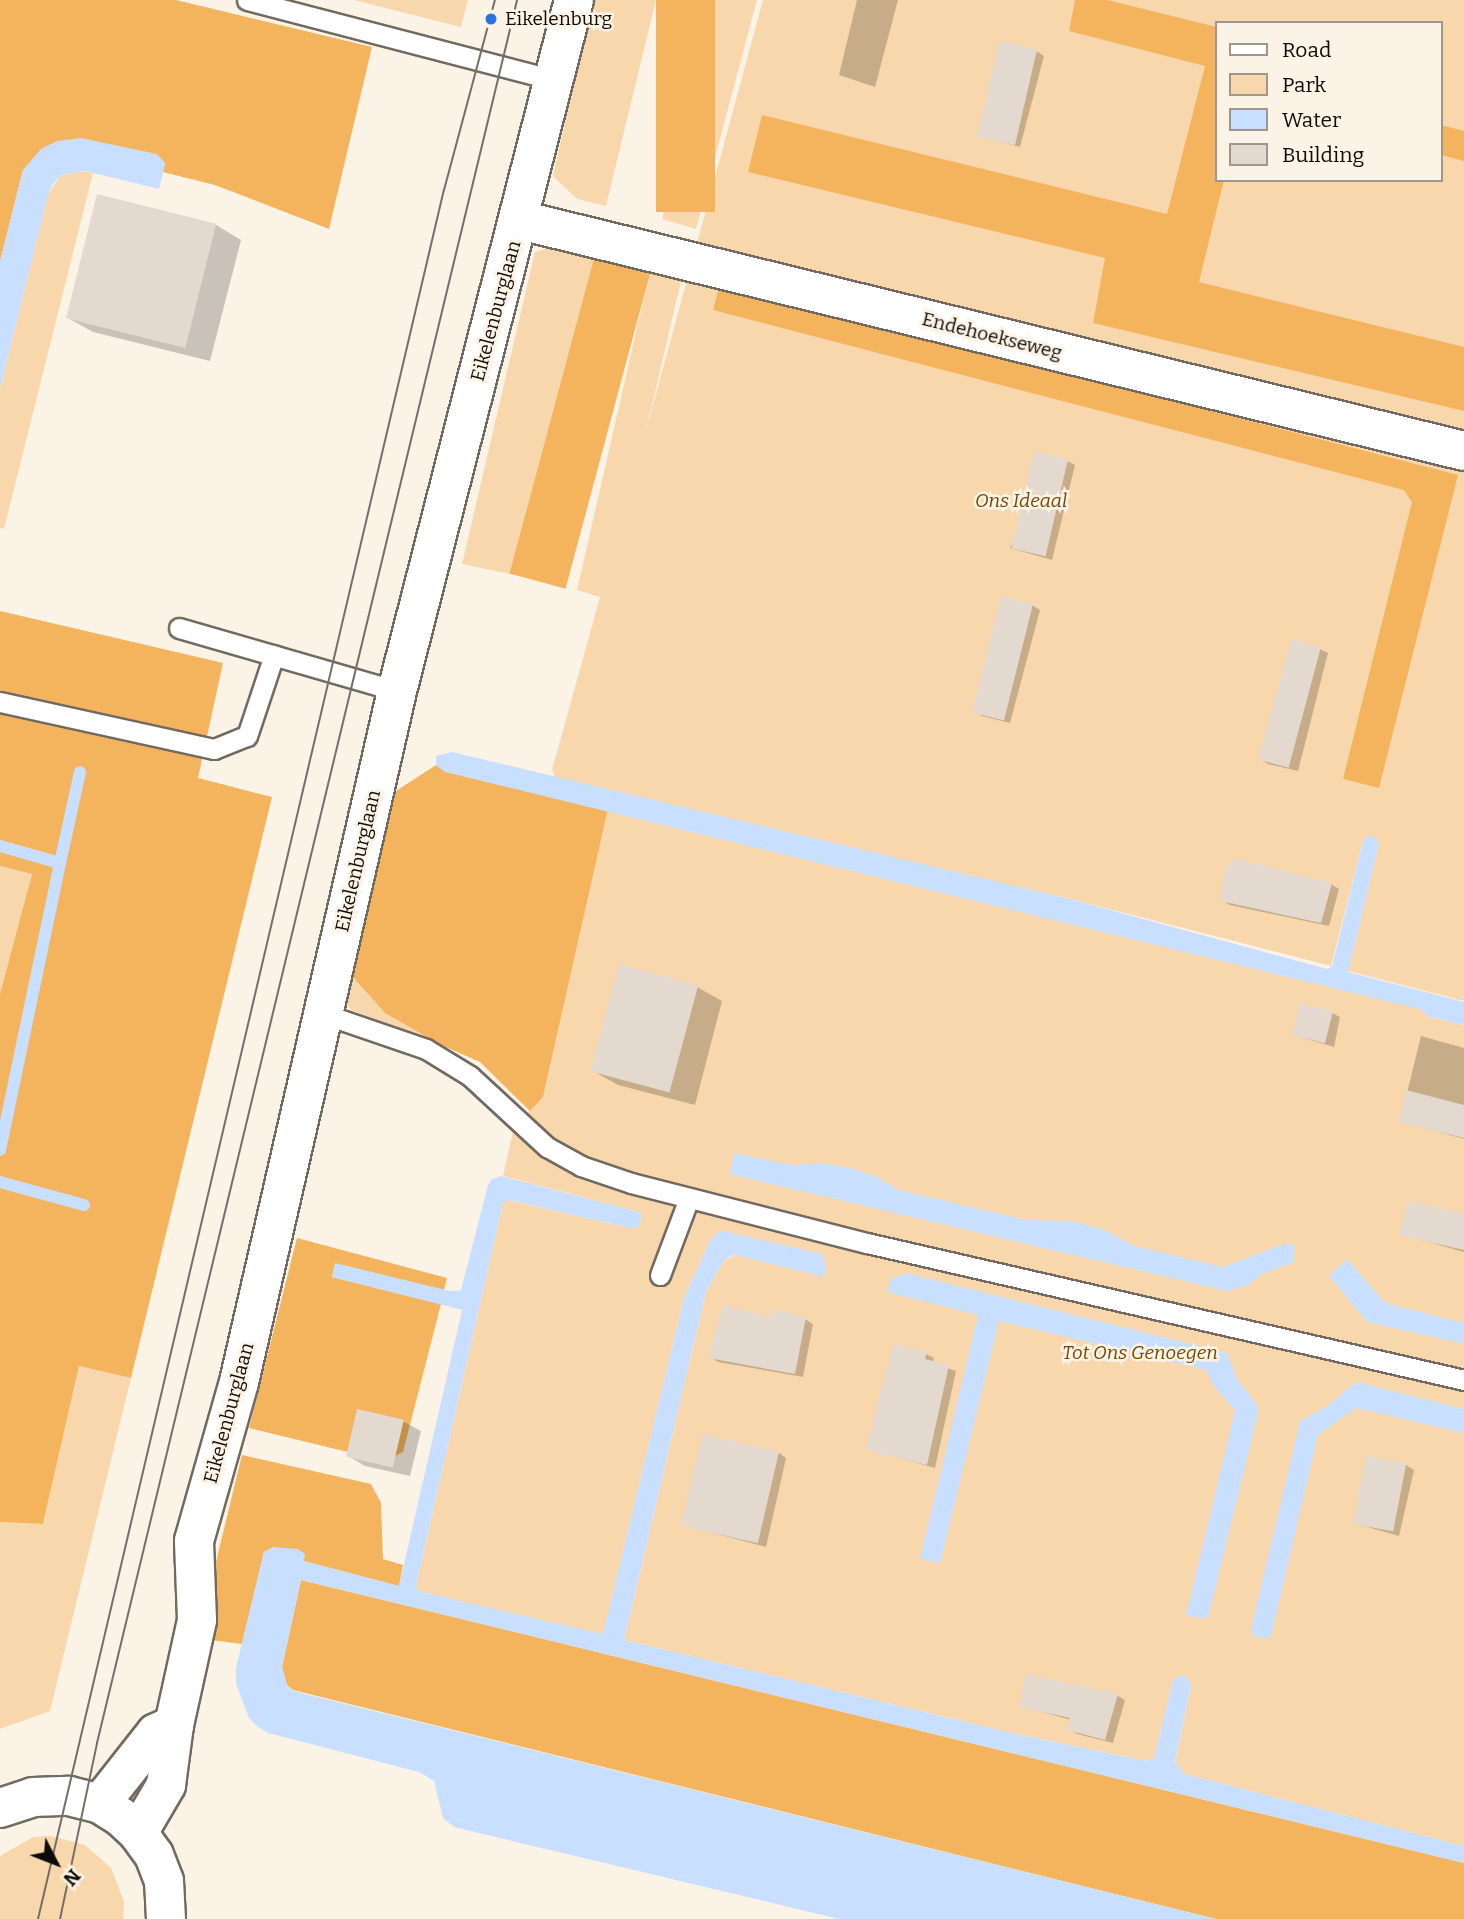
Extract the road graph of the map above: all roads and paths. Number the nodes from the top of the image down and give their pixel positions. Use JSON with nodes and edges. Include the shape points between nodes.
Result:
{"nodes":[{"id":1,"x":247,"y":0,"type":"edge"},
{"id":2,"x":574,"y":0,"type":"edge"},
{"id":3,"x":555,"y":80,"type":"junction"},
{"id":4,"x":520,"y":220,"type":"junction"},
{"id":5,"x":1464,"y":451,"type":"edge"},
{"id":6,"x":180,"y":628,"type":"dead end"},
{"id":7,"x":274,"y":655,"type":"junction"},
{"id":8,"x":397,"y":691,"type":"junction"},
{"id":9,"x":0,"y":702,"type":"edge"},
{"id":10,"x":324,"y":1014,"type":"junction"},
{"id":11,"x":689,"y":1198,"type":"junction"},
{"id":12,"x":660,"y":1275,"type":"dead end"},
{"id":13,"x":1464,"y":1380,"type":"edge"},
{"id":14,"x":174,"y":1726,"type":"junction"},
{"id":15,"x":100,"y":1804,"type":"junction"},
{"id":16,"x":0,"y":1808,"type":"edge"},
{"id":17,"x":138,"y":1833,"type":"junction"},
{"id":18,"x":176,"y":1915,"type":"edge"}],
"edges":[{"from":1,"to":3,"type":"lane"},
{"from":2,"to":3,"type":"street","name":"Eikelenburglaan"},
{"from":3,"to":4,"type":"street","name":"Eikelenburglaan"},
{"from":4,"to":5,"type":"street","name":"Endehoekseweg"},
{"from":4,"to":8,"type":"street","name":"Eikelenburglaan"},
{"from":6,"to":7,"type":"lane"},
{"from":7,"to":8,"type":"lane"},
{"from":7,"to":9,"type":"lane","via":[[247,736],[214,749]]},
{"from":8,"to":10,"type":"street","name":"Eikelenburglaan"},
{"from":10,"to":11,"type":"lane","via":[[426,1049],[470,1076],[547,1147],[581,1166]]},
{"from":10,"to":14,"type":"street","name":"Eikelenburglaan","via":[[239,1382],[194,1541],[197,1620]]},
{"from":11,"to":12,"type":"lane"},
{"from":11,"to":13,"type":"lane"},
{"from":14,"to":15,"type":"street","via":[[156,1733]]},
{"from":14,"to":17,"type":"street","name":"Eikelenburglaan","via":[[166,1784]]},
{"from":15,"to":16,"type":"street","via":[[45,1796]]},
{"from":15,"to":17,"type":"street"},
{"from":17,"to":18,"type":"street","via":[[154,1855]]}]}
